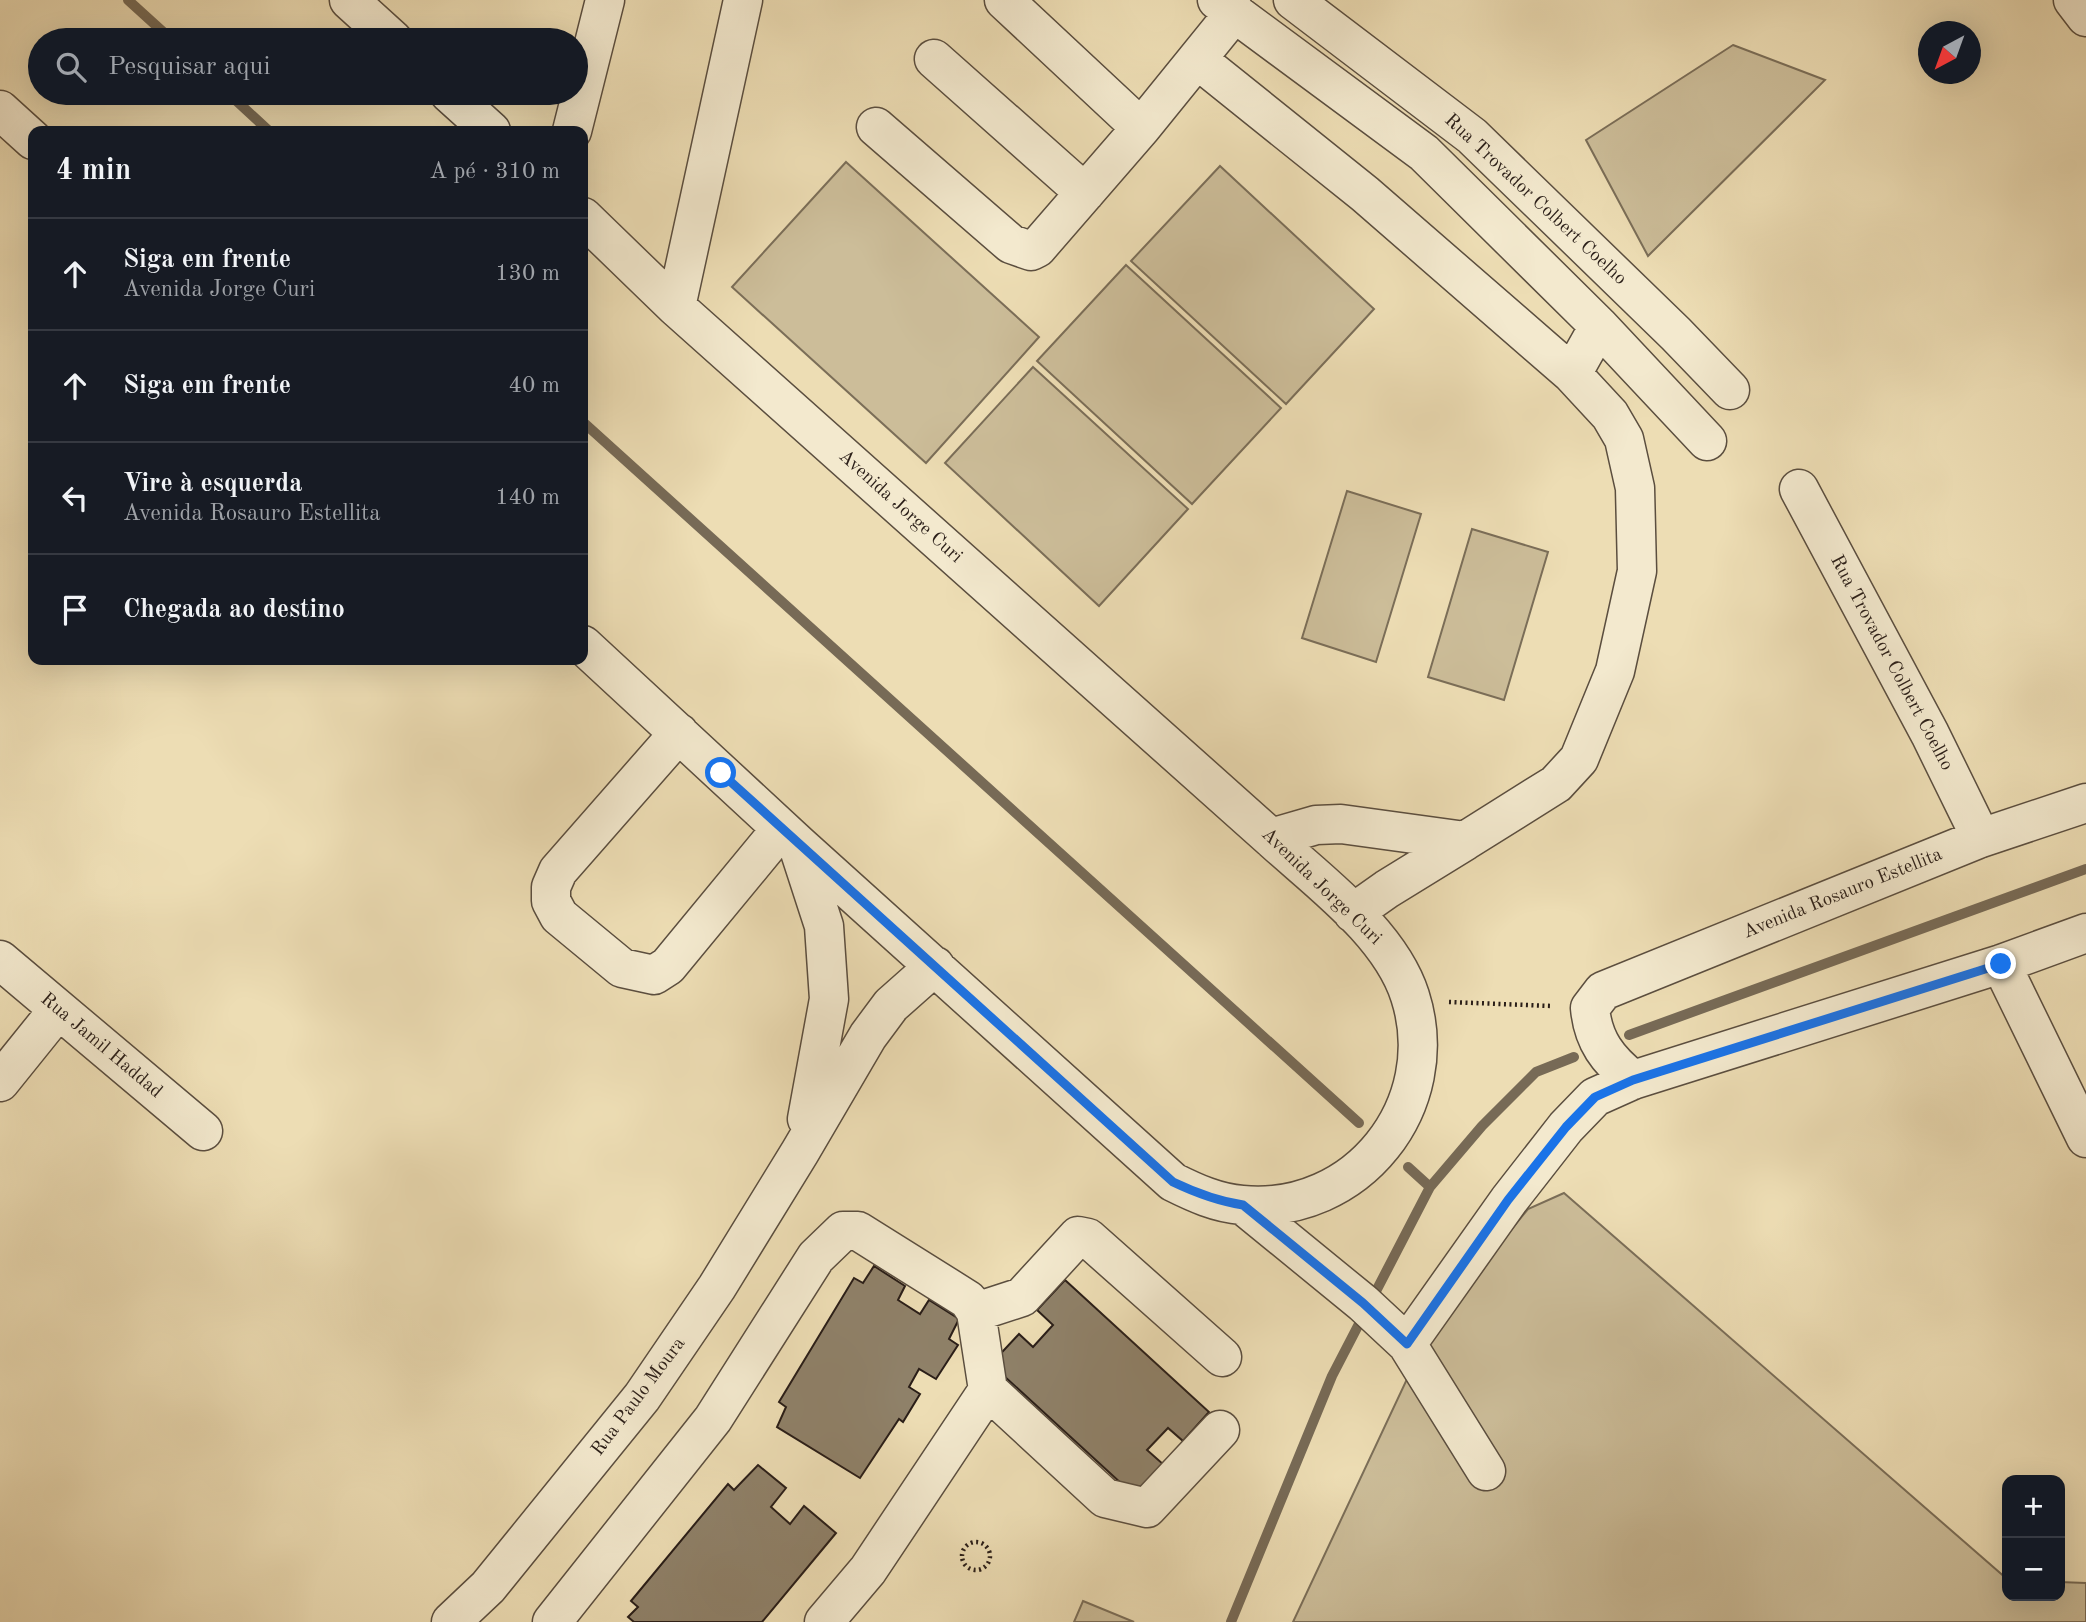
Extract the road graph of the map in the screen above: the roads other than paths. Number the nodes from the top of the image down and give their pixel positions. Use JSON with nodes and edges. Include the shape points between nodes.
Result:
{"nodes":[{"id":1,"x":349,"y":0,"type":"edge"},
{"id":2,"x":605,"y":0,"type":"edge"},
{"id":3,"x":743,"y":0,"type":"edge"},
{"id":4,"x":1004,"y":0,"type":"edge"},
{"id":5,"x":1293,"y":0,"type":"edge"},
{"id":6,"x":2073,"y":0,"type":"edge"},
{"id":7,"x":1226,"y":6,"type":"edge"},
{"id":8,"x":2086,"y":17,"type":"edge"},
{"id":9,"x":380,"y":28,"type":"edge"},
{"id":10,"x":934,"y":59,"type":"dead end"},
{"id":11,"x":1198,"y":60,"type":"junction"},
{"id":12,"x":588,"y":67,"type":"edge"},
{"id":13,"x":462,"y":105,"type":"edge"},
{"id":14,"x":579,"y":105,"type":"edge"},
{"id":15,"x":0,"y":110,"type":"edge"},
{"id":16,"x":485,"y":126,"type":"edge"},
{"id":17,"x":573,"y":126,"type":"edge"},
{"id":18,"x":876,"y":127,"type":"dead end"},
{"id":19,"x":1141,"y":128,"type":"junction"},
{"id":20,"x":28,"y":135,"type":"edge"},
{"id":21,"x":1085,"y":193,"type":"junction"},
{"id":22,"x":588,"y":222,"type":"edge"},
{"id":23,"x":676,"y":307,"type":"junction"},
{"id":24,"x":1599,"y":326,"type":"junction"},
{"id":25,"x":1572,"y":374,"type":"junction"},
{"id":26,"x":1730,"y":390,"type":"dead end"},
{"id":27,"x":1707,"y":441,"type":"dead end"},
{"id":28,"x":1799,"y":489,"type":"dead end"},
{"id":29,"x":588,"y":650,"type":"edge"},
{"id":30,"x":679,"y":733,"type":"junction"},
{"id":31,"x":2086,"y":803,"type":"edge"},
{"id":32,"x":789,"y":837,"type":"junction"},
{"id":33,"x":1271,"y":838,"type":"junction"},
{"id":34,"x":1981,"y":838,"type":"junction"},
{"id":35,"x":1465,"y":841,"type":"junction"},
{"id":36,"x":1353,"y":913,"type":"junction"},
{"id":37,"x":2086,"y":933,"type":"edge"},
{"id":38,"x":0,"y":960,"type":"edge"},
{"id":39,"x":2001,"y":964,"type":"junction"},
{"id":40,"x":935,"y":966,"type":"junction"},
{"id":41,"x":58,"y":1010,"type":"junction"},
{"id":42,"x":1633,"y":1080,"type":"junction"},
{"id":43,"x":0,"y":1082,"type":"edge"},
{"id":44,"x":202,"y":1131,"type":"dead end"},
{"id":45,"x":2086,"y":1138,"type":"edge"},
{"id":46,"x":800,"y":1152,"type":"junction"},
{"id":47,"x":1243,"y":1205,"type":"junction"},
{"id":48,"x":975,"y":1312,"type":"junction"},
{"id":49,"x":1385,"y":1324,"type":"junction"},
{"id":50,"x":1222,"y":1357,"type":"dead end"},
{"id":51,"x":988,"y":1390,"type":"junction"},
{"id":52,"x":1220,"y":1430,"type":"dead end"},
{"id":53,"x":1486,"y":1471,"type":"dead end"},
{"id":54,"x":458,"y":1620,"type":"edge"},
{"id":55,"x":552,"y":1622,"type":"edge"},
{"id":56,"x":824,"y":1622,"type":"edge"}],
"edges":[{"from":1,"to":9,"type":"street"},
{"from":2,"to":12,"type":"street"},
{"from":3,"to":23,"type":"street"},
{"from":4,"to":19,"type":"street"},
{"from":5,"to":26,"type":"street","name":"Rua Trovador Colbert Coelho","via":[[1472,136]]},
{"from":6,"to":8,"type":"street"},
{"from":7,"to":11,"type":"street"},
{"from":7,"to":24,"type":"street","via":[[1424,153]]},
{"from":10,"to":21,"type":"street"},
{"from":11,"to":19,"type":"street"},
{"from":11,"to":25,"type":"street","via":[[1365,194]]},
{"from":13,"to":16,"type":"street"},
{"from":14,"to":17,"type":"street"},
{"from":15,"to":20,"type":"street"},
{"from":18,"to":21,"type":"street","via":[[1011,244],[1024,250],[1037,248]]},
{"from":19,"to":21,"type":"street"},
{"from":22,"to":23,"type":"street","name":"Avenida Jorge Curi"},
{"from":23,"to":33,"type":"street","name":"Avenida Jorge Curi"},
{"from":24,"to":25,"type":"street"},
{"from":24,"to":27,"type":"street"},
{"from":25,"to":35,"type":"street","via":[[1610,415],[1624,439],[1635,488],[1637,571],[1615,671],[1579,759],[1556,784]]},
{"from":28,"to":34,"type":"street","name":"Rua Trovador Colbert Coelho"},
{"from":29,"to":30,"type":"street","name":"Avenida Jorge Curi"},
{"from":30,"to":32,"type":"street","name":"Avenida Jorge Curi"},
{"from":30,"to":32,"type":"street","via":[[558,871],[551,901],[559,916],[622,968],[654,975]]},
{"from":31,"to":34,"type":"street","name":"Avenida Rosauro Estellita"},
{"from":32,"to":40,"type":"street","name":"Avenida Jorge Curi"},
{"from":32,"to":46,"type":"street","name":"Rua Paulo Moura","via":[[824,926],[829,999]]},
{"from":33,"to":35,"type":"street","via":[[1316,825],[1341,824]]},
{"from":33,"to":36,"type":"street","name":"Avenida Jorge Curi"},
{"from":34,"to":42,"type":"street","name":"Avenida Rosauro Estellita","via":[[1597,1000],[1592,1028],[1603,1050]]},
{"from":35,"to":36,"type":"street"},
{"from":36,"to":47,"type":"street","name":"Avenida Jorge Curi","via":[[1384,946],[1410,996],[1418,1033],[1417,1069],[1408,1104],[1376,1155],[1349,1178],[1293,1202]]},
{"from":37,"to":39,"type":"street"},
{"from":38,"to":41,"type":"street","name":"Rua Jamil Haddad"},
{"from":39,"to":42,"type":"street"},
{"from":39,"to":45,"type":"street"},
{"from":40,"to":46,"type":"street","name":"Rua Paulo Moura","via":[[891,1004],[875,1026]]},
{"from":40,"to":47,"type":"street","name":"Avenida Jorge Curi","via":[[1173,1182],[1197,1194]]},
{"from":41,"to":43,"type":"street"},
{"from":41,"to":44,"type":"street","name":"Rua Jamil Haddad"},
{"from":42,"to":49,"type":"street","via":[[1595,1097],[1508,1200]]},
{"from":46,"to":54,"type":"street","name":"Rua Paulo Moura","via":[[642,1397]]},
{"from":47,"to":49,"type":"street"},
{"from":48,"to":50,"type":"street","via":[[1022,1297],[1078,1236],[1088,1238]]},
{"from":48,"to":51,"type":"street"},
{"from":48,"to":55,"type":"street","via":[[968,1300],[858,1231],[844,1231],[816,1257],[713,1419]]},
{"from":49,"to":53,"type":"street"},
{"from":51,"to":52,"type":"street","via":[[1105,1498],[1147,1508]]},
{"from":51,"to":56,"type":"street","via":[[868,1570]]}]}
